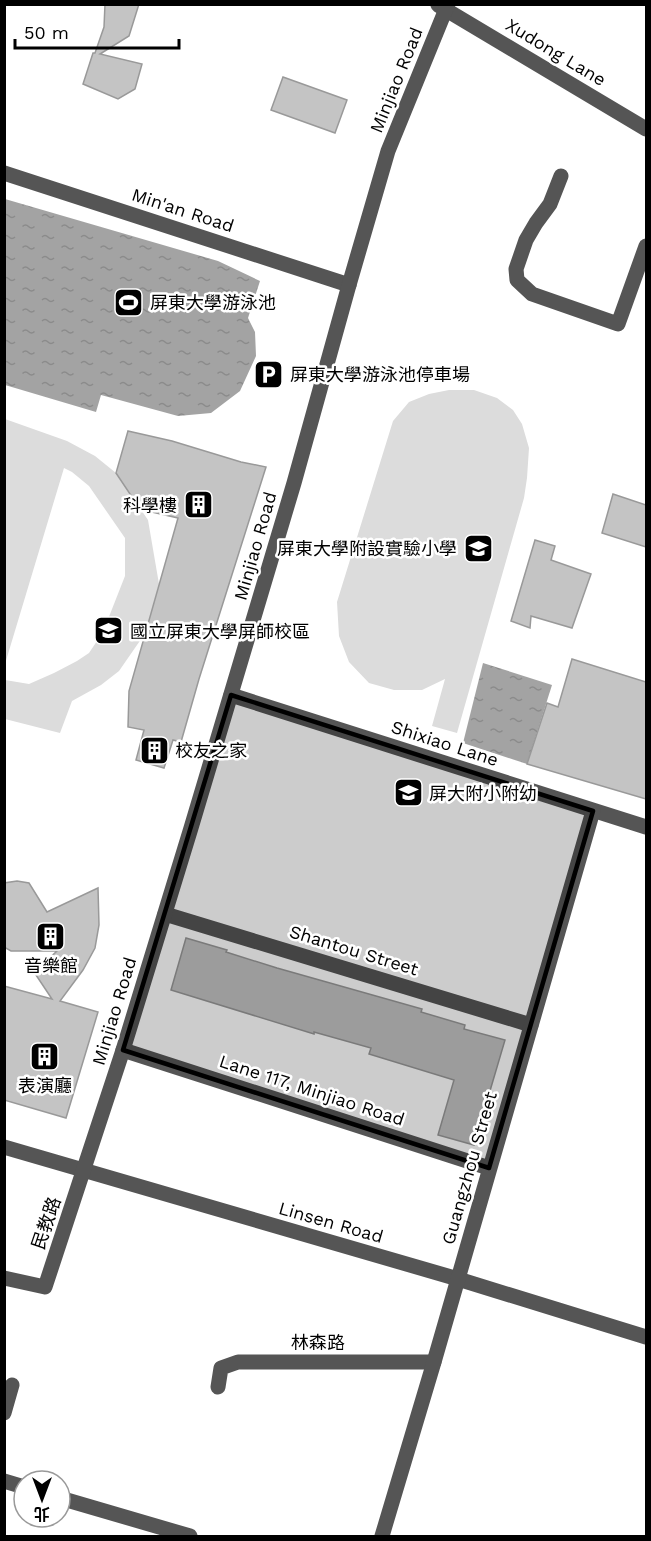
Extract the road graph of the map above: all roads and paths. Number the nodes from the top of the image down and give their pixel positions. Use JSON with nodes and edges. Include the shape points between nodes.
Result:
{"nodes":[{"id":1,"x":444,"y":6,"type":"edge"},
{"id":2,"x":646,"y":129,"type":"edge"},
{"id":3,"x":4,"y":173,"type":"edge"},
{"id":4,"x":561,"y":176,"type":"dead end"},
{"id":5,"x":646,"y":246,"type":"edge"},
{"id":6,"x":349,"y":285,"type":"junction"},
{"id":7,"x":231,"y":695,"type":"junction"},
{"id":8,"x":593,"y":811,"type":"junction"},
{"id":9,"x":646,"y":827,"type":"edge"},
{"id":10,"x":165,"y":914,"type":"junction"},
{"id":11,"x":531,"y":1025,"type":"junction"},
{"id":12,"x":123,"y":1050,"type":"junction"},
{"id":13,"x":4,"y":1147,"type":"edge"},
{"id":14,"x":489,"y":1168,"type":"junction"},
{"id":15,"x":84,"y":1171,"type":"junction"},
{"id":16,"x":4,"y":1278,"type":"edge"},
{"id":17,"x":458,"y":1279,"type":"junction"},
{"id":18,"x":646,"y":1337,"type":"edge"},
{"id":19,"x":434,"y":1362,"type":"junction"},
{"id":20,"x":12,"y":1385,"type":"dead end"},
{"id":21,"x":218,"y":1387,"type":"dead end"},
{"id":22,"x":4,"y":1413,"type":"edge"},
{"id":23,"x":72,"y":1502,"type":"edge"},
{"id":24,"x":190,"y":1536,"type":"edge"},
{"id":25,"x":382,"y":1536,"type":"edge"}],
"edges":[{"from":1,"to":2,"type":"street","name":"Xudong Lane"},
{"from":1,"to":6,"type":"street","name":"Minjiao Road","via":[[388,151]]},
{"from":3,"to":6,"type":"street","name":"Min'an Road"},
{"from":4,"to":5,"type":"street","via":[[550,204],[526,240],[516,269],[518,280],[532,294],[618,324]]},
{"from":6,"to":7,"type":"street","name":"Minjiao Road"},
{"from":7,"to":8,"type":"street","name":"Shixiao Lane"},
{"from":7,"to":10,"type":"street","name":"Minjiao Road"},
{"from":8,"to":9,"type":"street","name":"Shixiao Lane"},
{"from":8,"to":11,"type":"street","name":"Guangzhou Street"},
{"from":10,"to":11,"type":"street","name":"Shantou Street"},
{"from":10,"to":12,"type":"street","name":"Minjiao Road"},
{"from":11,"to":14,"type":"street","name":"Guangzhou Street"},
{"from":12,"to":14,"type":"street","name":"Lane 117, Minjiao Road"},
{"from":12,"to":15,"type":"street","name":"Minjiao Road"},
{"from":13,"to":15,"type":"street","name":"Linsen Road"},
{"from":14,"to":17,"type":"street","name":"Guangzhou Street"},
{"from":15,"to":16,"type":"street","name":"民教路","via":[[45,1287]]},
{"from":15,"to":17,"type":"street","name":"Linsen Road"},
{"from":17,"to":18,"type":"street","name":"Linsen Road"},
{"from":17,"to":19,"type":"street","name":"Guangzhou Street"},
{"from":19,"to":21,"type":"street","name":"林森路","via":[[238,1362],[221,1368]]},
{"from":19,"to":25,"type":"street","name":"Guangzhou Street"},
{"from":20,"to":22,"type":"street"},
{"from":23,"to":24,"type":"street"}]}
